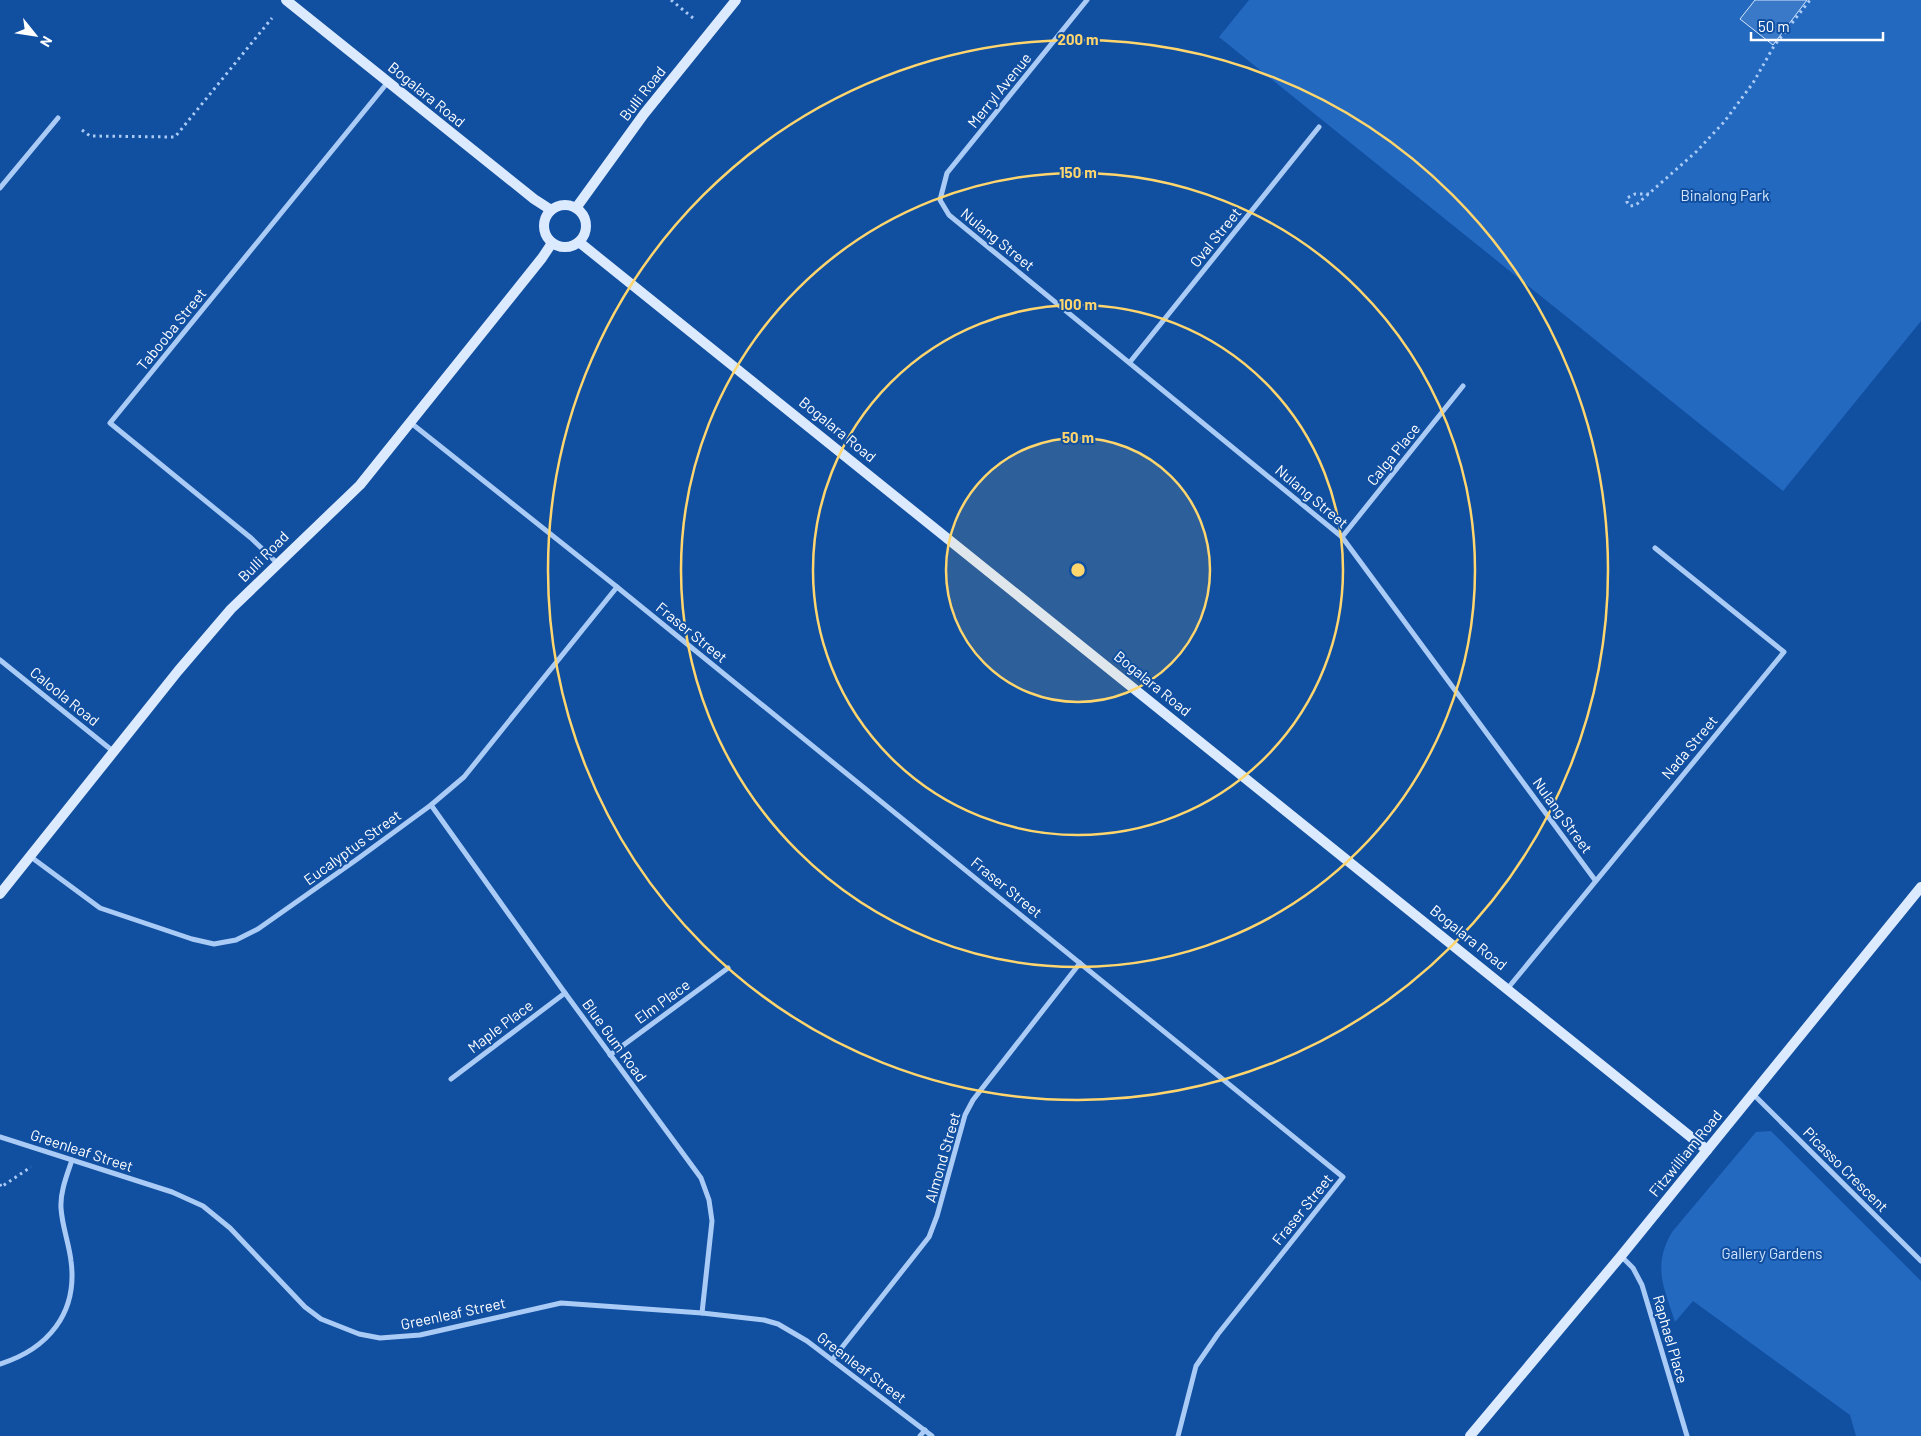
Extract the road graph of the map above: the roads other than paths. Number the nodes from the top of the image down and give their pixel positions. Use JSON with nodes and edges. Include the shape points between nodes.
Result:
{"nodes":[{"id":1,"x":286,"y":0,"type":"edge"},
{"id":2,"x":736,"y":0,"type":"edge"},
{"id":3,"x":1087,"y":0,"type":"edge"},
{"id":4,"x":388,"y":82,"type":"junction"},
{"id":5,"x":58,"y":118,"type":"dead end"},
{"id":6,"x":1319,"y":127,"type":"dead end"},
{"id":7,"x":0,"y":188,"type":"edge"},
{"id":8,"x":940,"y":200,"type":"joint"},
{"id":9,"x":576,"y":208,"type":"junction"},
{"id":10,"x":551,"y":210,"type":"junction"},
{"id":11,"x":580,"y":242,"type":"junction"},
{"id":12,"x":552,"y":243,"type":"junction"},
{"id":13,"x":1130,"y":362,"type":"junction"},
{"id":14,"x":1463,"y":386,"type":"dead end"},
{"id":15,"x":411,"y":423,"type":"junction"},
{"id":16,"x":1342,"y":537,"type":"junction"},
{"id":17,"x":1655,"y":548,"type":"dead end"},
{"id":18,"x":277,"y":563,"type":"junction"},
{"id":19,"x":617,"y":587,"type":"junction"},
{"id":20,"x":0,"y":660,"type":"edge"},
{"id":21,"x":114,"y":752,"type":"junction"},
{"id":22,"x":431,"y":805,"type":"junction"},
{"id":23,"x":31,"y":857,"type":"junction"},
{"id":24,"x":1595,"y":880,"type":"junction"},
{"id":25,"x":1921,"y":887,"type":"edge"},
{"id":26,"x":0,"y":894,"type":"edge"},
{"id":27,"x":1080,"y":963,"type":"junction"},
{"id":28,"x":728,"y":968,"type":"dead end"},
{"id":29,"x":1508,"y":988,"type":"junction"},
{"id":30,"x":564,"y":993,"type":"junction"},
{"id":31,"x":610,"y":1055,"type":"junction"},
{"id":32,"x":451,"y":1079,"type":"dead end"},
{"id":33,"x":1753,"y":1094,"type":"junction"},
{"id":34,"x":0,"y":1136,"type":"edge"},
{"id":35,"x":1707,"y":1150,"type":"junction"},
{"id":36,"x":72,"y":1160,"type":"junction"},
{"id":37,"x":1621,"y":1256,"type":"junction"},
{"id":38,"x":1921,"y":1261,"type":"edge"},
{"id":39,"x":702,"y":1313,"type":"junction"},
{"id":40,"x":832,"y":1360,"type":"junction"},
{"id":41,"x":0,"y":1364,"type":"edge"},
{"id":42,"x":924,"y":1430,"type":"junction"},
{"id":43,"x":920,"y":1436,"type":"edge"},
{"id":44,"x":932,"y":1436,"type":"edge"},
{"id":45,"x":1178,"y":1436,"type":"edge"},
{"id":46,"x":1470,"y":1436,"type":"edge"},
{"id":47,"x":1687,"y":1436,"type":"edge"}],
"edges":[{"from":1,"to":4,"type":"street","name":"Bogalara Road"},
{"from":2,"to":9,"type":"street","name":"Bulli Road","via":[[644,114]]},
{"from":3,"to":8,"type":"street","name":"Merryl Avenue","via":[[947,173]]},
{"from":4,"to":10,"type":"street","name":"Bogalara Road"},
{"from":4,"to":18,"type":"street","name":"Tabooba Street","via":[[110,423]]},
{"from":5,"to":7,"type":"street"},
{"from":6,"to":13,"type":"street","name":"Oval Street"},
{"from":8,"to":13,"type":"street","name":"Nulang Street","via":[[949,215]]},
{"from":9,"to":10,"type":"street","via":[[568,205]]},
{"from":9,"to":11,"type":"street","via":[[586,222]]},
{"from":10,"to":12,"type":"street","via":[[545,217],[544,227]]},
{"from":11,"to":12,"type":"street","via":[[562,248]]},
{"from":11,"to":29,"type":"street","name":"Bogalara Road"},
{"from":12,"to":15,"type":"street","name":"Bulli Road"},
{"from":13,"to":16,"type":"street","name":"Nulang Street"},
{"from":14,"to":16,"type":"street","name":"Calga Place"},
{"from":15,"to":18,"type":"street","name":"Bulli Road","via":[[360,485]]},
{"from":15,"to":19,"type":"street","name":"Fraser Street"},
{"from":16,"to":24,"type":"street","name":"Nulang Street"},
{"from":17,"to":24,"type":"street","name":"Nada Street","via":[[1784,652]]},
{"from":18,"to":21,"type":"street","name":"Bulli Road","via":[[231,609]]},
{"from":19,"to":22,"type":"street","name":"Eucalyptus Street","via":[[464,777]]},
{"from":19,"to":27,"type":"street","name":"Fraser Street"},
{"from":20,"to":21,"type":"street","name":"Caloola Road"},
{"from":21,"to":23,"type":"street","name":"Bulli Road"},
{"from":22,"to":23,"type":"street","name":"Eucalyptus Street","via":[[258,929],[236,940],[214,944],[192,940],[100,908]]},
{"from":22,"to":30,"type":"street","name":"Blue Gum Road"},
{"from":23,"to":26,"type":"street","name":"Bulli Road"},
{"from":24,"to":29,"type":"street","name":"Nada Street"},
{"from":25,"to":33,"type":"street","name":"Fitzwilliam Road"},
{"from":27,"to":40,"type":"street","name":"Almond Street","via":[[973,1100],[965,1114],[929,1237]]},
{"from":27,"to":45,"type":"street","name":"Fraser Street","via":[[1343,1177],[1196,1366]]},
{"from":28,"to":31,"type":"street","name":"Elm Place"},
{"from":29,"to":35,"type":"street","name":"Bogalara Road"},
{"from":30,"to":31,"type":"street","name":"Blue Gum Road"},
{"from":30,"to":32,"type":"street","name":"Maple Place"},
{"from":31,"to":39,"type":"street","name":"Blue Gum Road","via":[[701,1178],[709,1200],[712,1221]]},
{"from":33,"to":35,"type":"street","name":"Fitzwilliam Road"},
{"from":33,"to":38,"type":"street","name":"Picasso Crescent"},
{"from":34,"to":36,"type":"street","name":"Greenleaf Street"},
{"from":35,"to":37,"type":"street","name":"Fitzwilliam Road"},
{"from":36,"to":39,"type":"street","name":"Greenleaf Street","via":[[172,1192],[203,1206],[230,1228],[304,1307],[321,1319],[359,1334],[380,1338],[420,1335],[560,1303]]},
{"from":36,"to":41,"type":"street","via":[[61,1208],[73,1274],[67,1304],[46,1340],[25,1356]]},
{"from":37,"to":46,"type":"street","name":"Fitzwilliam Road"},
{"from":37,"to":47,"type":"street","name":"Raphael Place","via":[[1633,1268],[1642,1285]]},
{"from":39,"to":40,"type":"street","name":"Greenleaf Street","via":[[778,1324]]},
{"from":40,"to":42,"type":"street","name":"Greenleaf Street"},
{"from":42,"to":43,"type":"street"},
{"from":42,"to":44,"type":"street","name":"Greenleaf Street"}]}
